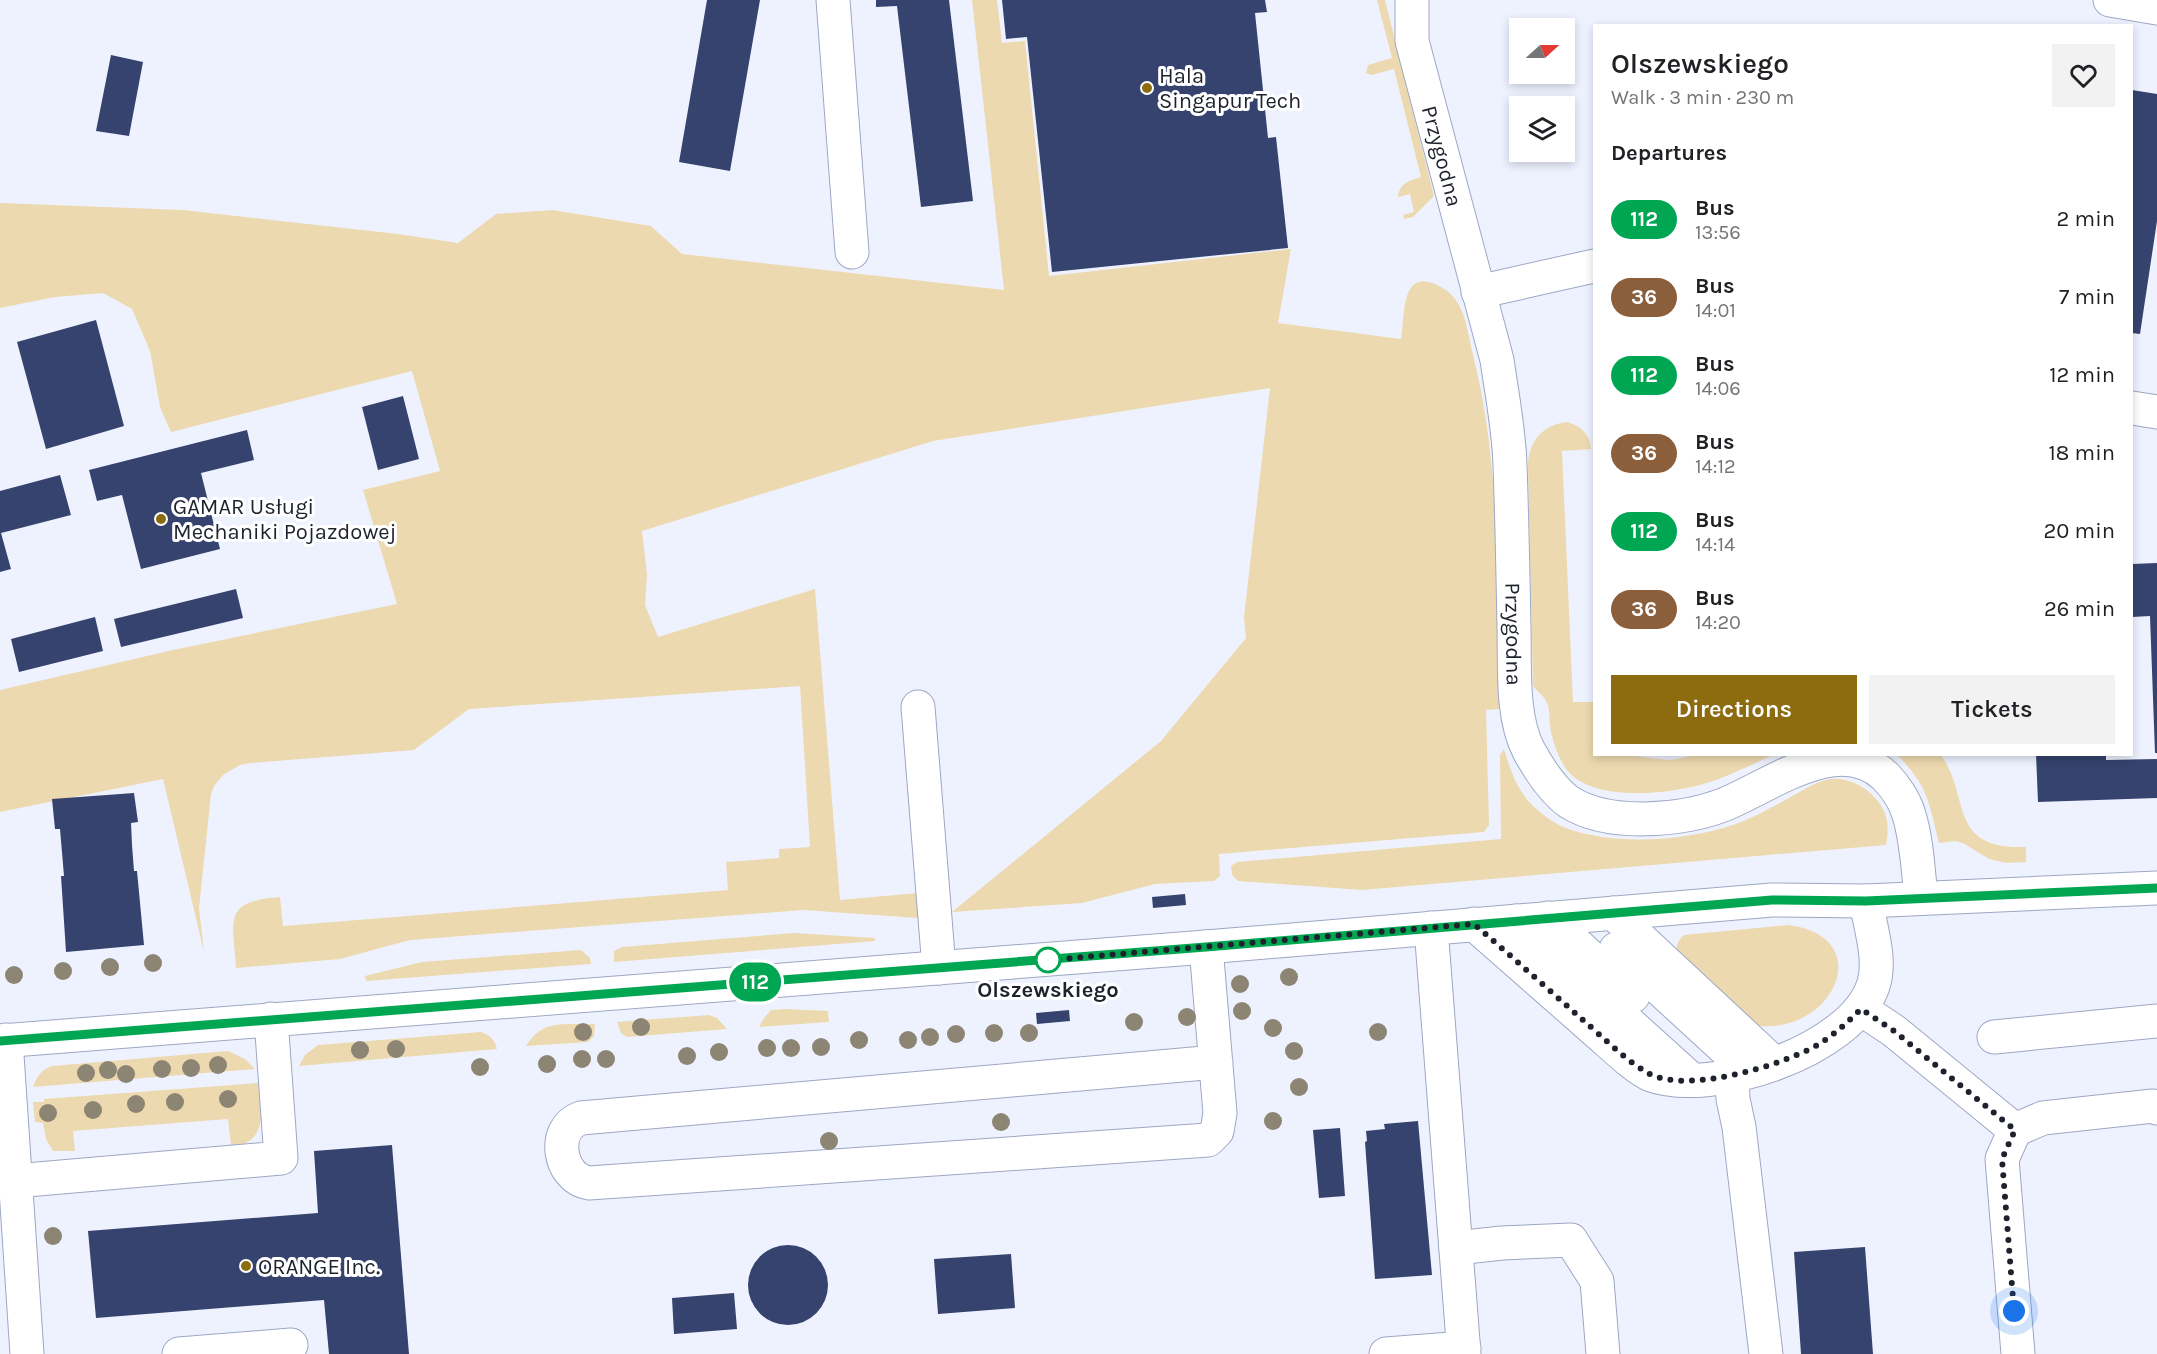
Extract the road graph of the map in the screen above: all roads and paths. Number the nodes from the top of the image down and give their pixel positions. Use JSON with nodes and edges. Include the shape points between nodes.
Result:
{"nodes":[{"id":1,"x":833,"y":0,"type":"edge"},
{"id":2,"x":1412,"y":0,"type":"edge"},
{"id":3,"x":2110,"y":0,"type":"edge"},
{"id":4,"x":2157,"y":8,"type":"edge"},
{"id":5,"x":852,"y":252,"type":"dead end"},
{"id":6,"x":1593,"y":266,"type":"edge"},
{"id":7,"x":1478,"y":292,"type":"junction"},
{"id":8,"x":2133,"y":408,"type":"edge"},
{"id":9,"x":2157,"y":412,"type":"edge"},
{"id":10,"x":918,"y":707,"type":"dead end"},
{"id":11,"x":2157,"y":888,"type":"edge"},
{"id":12,"x":1921,"y":897,"type":"junction"},
{"id":13,"x":1866,"y":901,"type":"junction"},
{"id":14,"x":1613,"y":913,"type":"junction"},
{"id":15,"x":1564,"y":917,"type":"junction"},
{"id":16,"x":1516,"y":921,"type":"junction"},
{"id":17,"x":1474,"y":924,"type":"junction"},
{"id":18,"x":1431,"y":928,"type":"junction"},
{"id":19,"x":1206,"y":947,"type":"junction"},
{"id":20,"x":939,"y":968,"type":"junction"},
{"id":21,"x":1861,"y":1009,"type":"junction"},
{"id":22,"x":271,"y":1019,"type":"junction"},
{"id":23,"x":2157,"y":1021,"type":"edge"},
{"id":24,"x":1994,"y":1037,"type":"dead end"},
{"id":25,"x":3,"y":1041,"type":"edge"},
{"id":26,"x":1216,"y":1062,"type":"junction"},
{"id":27,"x":1734,"y":1073,"type":"junction"},
{"id":28,"x":2157,"y":1108,"type":"edge"},
{"id":29,"x":2015,"y":1130,"type":"junction"},
{"id":30,"x":9,"y":1163,"type":"edge"},
{"id":31,"x":1456,"y":1248,"type":"junction"},
{"id":32,"x":11,"y":1274,"type":"edge"},
{"id":33,"x":291,"y":1345,"type":"dead end"},
{"id":34,"x":1464,"y":1351,"type":"edge"},
{"id":35,"x":27,"y":1354,"type":"edge"},
{"id":36,"x":179,"y":1354,"type":"edge"},
{"id":37,"x":1386,"y":1354,"type":"edge"},
{"id":38,"x":1603,"y":1354,"type":"edge"},
{"id":39,"x":1766,"y":1354,"type":"edge"},
{"id":40,"x":2018,"y":1354,"type":"edge"}],
"edges":[{"from":1,"to":5,"type":"street"},
{"from":2,"to":7,"type":"street","name":"Przygodna","via":[[1412,41]]},
{"from":3,"to":4,"type":"street"},
{"from":6,"to":7,"type":"street"},
{"from":7,"to":12,"type":"street","name":"Przygodna","via":[[1497,360],[1505,409],[1516,694],[1522,734],[1538,767],[1569,802],[1613,818],[1642,819],[1721,806],[1823,761],[1862,761],[1891,783],[1909,813]]},
{"from":8,"to":9,"type":"street"},
{"from":10,"to":20,"type":"street"},
{"from":11,"to":12,"type":"street"},
{"from":12,"to":13,"type":"street"},
{"from":13,"to":14,"type":"street","via":[[1772,900]]},
{"from":13,"to":21,"type":"street","via":[[1875,977]]},
{"from":14,"to":15,"type":"street"},
{"from":14,"to":27,"type":"street"},
{"from":15,"to":16,"type":"street"},
{"from":15,"to":27,"type":"street"},
{"from":16,"to":17,"type":"street"},
{"from":16,"to":27,"type":"street"},
{"from":17,"to":18,"type":"street"},
{"from":17,"to":27,"type":"street","via":[[1649,1074],[1670,1080]]},
{"from":18,"to":19,"type":"street"},
{"from":18,"to":31,"type":"street"},
{"from":19,"to":20,"type":"street"},
{"from":19,"to":26,"type":"street"},
{"from":20,"to":22,"type":"street"},
{"from":21,"to":27,"type":"street","via":[[1843,1028],[1817,1045]]},
{"from":21,"to":29,"type":"street","via":[[1894,1031]]},
{"from":22,"to":25,"type":"street"},
{"from":22,"to":30,"type":"street","via":[[281,1158]]},
{"from":23,"to":24,"type":"street"},
{"from":25,"to":30,"type":"street"},
{"from":26,"to":26,"type":"street","via":[[1218,1127],[1213,1137],[1201,1142],[589,1183],[570,1174],[563,1153],[565,1129],[581,1118]]},
{"from":27,"to":39,"type":"street","via":[[1733,1099]]},
{"from":28,"to":29,"type":"street","via":[[2043,1118]]},
{"from":29,"to":40,"type":"street","via":[[2002,1159]]},
{"from":30,"to":32,"type":"street"},
{"from":31,"to":34,"type":"street"},
{"from":31,"to":38,"type":"street","via":[[1571,1240],[1597,1281]]},
{"from":32,"to":35,"type":"street"},
{"from":33,"to":36,"type":"street"},
{"from":34,"to":37,"type":"street"}]}
